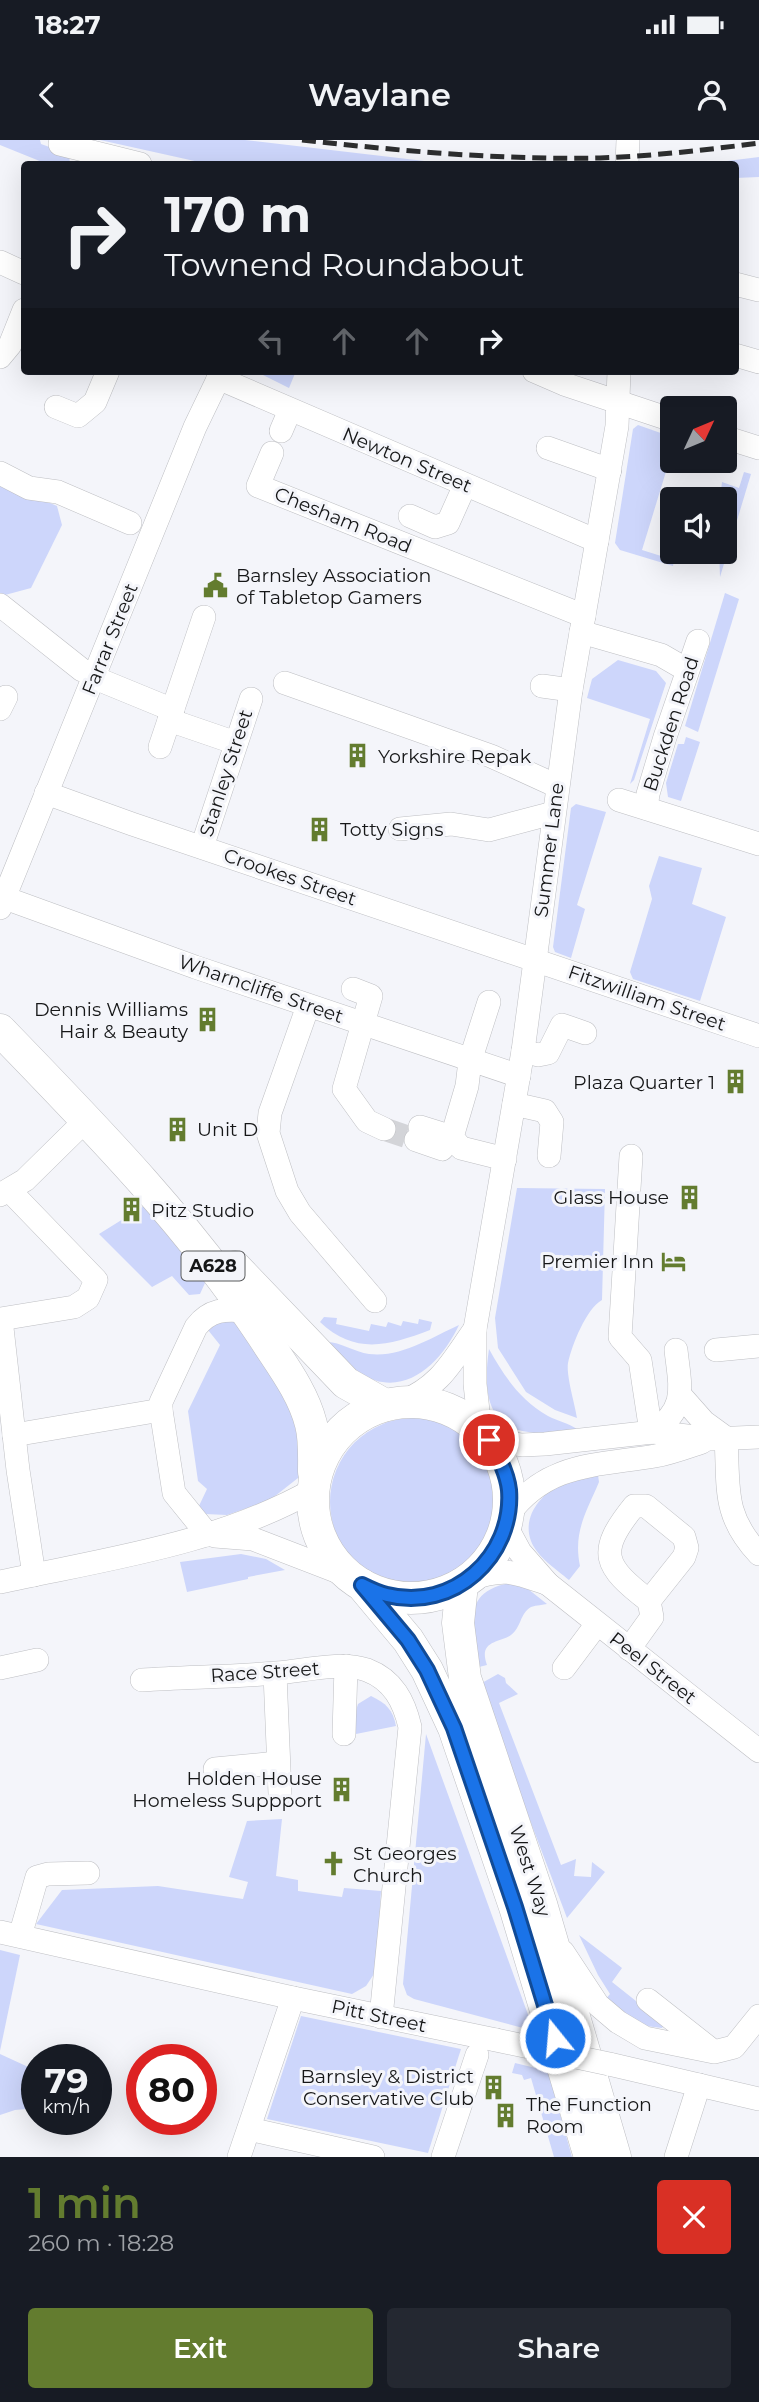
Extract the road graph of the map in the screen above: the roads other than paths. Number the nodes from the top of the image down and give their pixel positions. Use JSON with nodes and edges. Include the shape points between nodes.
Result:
{"nodes":[{"id":1,"x":628,"y":140,"type":"edge"},
{"id":2,"x":60,"y":144,"type":"dead end"},
{"id":3,"x":128,"y":161,"type":"edge"},
{"id":4,"x":627,"y":161,"type":"edge"},
{"id":5,"x":0,"y":262,"type":"edge"},
{"id":6,"x":21,"y":272,"type":"edge"},
{"id":7,"x":739,"y":285,"type":"edge"},
{"id":8,"x":759,"y":290,"type":"edge"},
{"id":9,"x":21,"y":318,"type":"edge"},
{"id":10,"x":739,"y":356,"type":"edge"},
{"id":11,"x":0,"y":357,"type":"edge"},
{"id":12,"x":759,"y":362,"type":"edge"},
{"id":13,"x":106,"y":375,"type":"edge"},
{"id":14,"x":220,"y":375,"type":"edge"},
{"id":15,"x":222,"y":375,"type":"edge"},
{"id":16,"x":619,"y":375,"type":"edge"},
{"id":17,"x":566,"y":378,"type":"edge"},
{"id":18,"x":617,"y":402,"type":"junction"},
{"id":19,"x":56,"y":407,"type":"dead end"},
{"id":20,"x":290,"y":410,"type":"junction"},
{"id":21,"x":660,"y":416,"type":"edge"},
{"id":22,"x":281,"y":431,"type":"dead end"},
{"id":23,"x":737,"y":441,"type":"edge"},
{"id":24,"x":548,"y":448,"type":"dead end"},
{"id":25,"x":759,"y":448,"type":"edge"},
{"id":26,"x":272,"y":453,"type":"dead end"},
{"id":27,"x":610,"y":470,"type":"junction"},
{"id":28,"x":0,"y":473,"type":"edge"},
{"id":29,"x":465,"y":485,"type":"junction"},
{"id":30,"x":410,"y":516,"type":"dead end"},
{"id":31,"x":130,"y":523,"type":"dead end"},
{"id":32,"x":597,"y":541,"type":"junction"},
{"id":33,"x":13,"y":607,"type":"edge"},
{"id":34,"x":204,"y":617,"type":"dead end"},
{"id":35,"x":583,"y":624,"type":"junction"},
{"id":36,"x":698,"y":640,"type":"dead end"},
{"id":37,"x":687,"y":670,"type":"junction"},
{"id":38,"x":95,"y":676,"type":"junction"},
{"id":39,"x":285,"y":683,"type":"dead end"},
{"id":40,"x":542,"y":686,"type":"dead end"},
{"id":41,"x":571,"y":690,"type":"junction"},
{"id":42,"x":251,"y":699,"type":"dead end"},
{"id":43,"x":171,"y":715,"type":"junction"},
{"id":44,"x":236,"y":743,"type":"junction"},
{"id":45,"x":160,"y":747,"type":"dead end"},
{"id":46,"x":558,"y":786,"type":"junction"},
{"id":47,"x":46,"y":793,"type":"junction"},
{"id":48,"x":620,"y":800,"type":"dead end"},
{"id":49,"x":646,"y":808,"type":"junction"},
{"id":50,"x":553,"y":813,"type":"junction"},
{"id":51,"x":400,"y":829,"type":"dead end"},
{"id":52,"x":759,"y":844,"type":"edge"},
{"id":53,"x":202,"y":846,"type":"junction"},
{"id":54,"x":2,"y":903,"type":"edge"},
{"id":55,"x":535,"y":960,"type":"junction"},
{"id":56,"x":353,"y":989,"type":"dead end"},
{"id":57,"x":489,"y":1002,"type":"dead end"},
{"id":58,"x":308,"y":1006,"type":"junction"},
{"id":59,"x":363,"y":1025,"type":"junction"},
{"id":60,"x":0,"y":1030,"type":"edge"},
{"id":61,"x":585,"y":1033,"type":"dead end"},
{"id":62,"x":759,"y":1036,"type":"edge"},
{"id":63,"x":523,"y":1051,"type":"junction"},
{"id":64,"x":470,"y":1061,"type":"junction"},
{"id":65,"x":519,"y":1076,"type":"junction"},
{"id":66,"x":514,"y":1104,"type":"junction"},
{"id":67,"x":87,"y":1119,"type":"junction"},
{"id":68,"x":386,"y":1123,"type":"tunnel mouth"},
{"id":69,"x":418,"y":1134,"type":"tunnel mouth"},
{"id":70,"x":452,"y":1137,"type":"junction"},
{"id":71,"x":549,"y":1156,"type":"dead end"},
{"id":72,"x":631,"y":1156,"type":"dead end"},
{"id":73,"x":124,"y":1158,"type":"junction"},
{"id":74,"x":505,"y":1159,"type":"junction"},
{"id":75,"x":5,"y":1193,"type":"edge"},
{"id":76,"x":375,"y":1301,"type":"dead end"},
{"id":77,"x":246,"y":1311,"type":"junction"},
{"id":78,"x":1,"y":1319,"type":"edge"},
{"id":79,"x":0,"y":1327,"type":"edge"},
{"id":80,"x":475,"y":1329,"type":"junction"},
{"id":81,"x":759,"y":1346,"type":"edge"},
{"id":82,"x":676,"y":1350,"type":"dead end"},
{"id":83,"x":716,"y":1350,"type":"dead end"},
{"id":84,"x":681,"y":1396,"type":"junction"},
{"id":85,"x":394,"y":1403,"type":"junction"},
{"id":86,"x":161,"y":1410,"type":"junction"},
{"id":87,"x":652,"y":1432,"type":"junction"},
{"id":88,"x":14,"y":1435,"type":"junction"},
{"id":89,"x":759,"y":1437,"type":"edge"},
{"id":90,"x":487,"y":1438,"type":"junction"},
{"id":91,"x":719,"y":1439,"type":"junction"},
{"id":92,"x":9,"y":1471,"type":"edge"},
{"id":93,"x":314,"y":1485,"type":"junction"},
{"id":94,"x":507,"y":1521,"type":"junction"},
{"id":95,"x":208,"y":1535,"type":"junction"},
{"id":96,"x":759,"y":1554,"type":"edge"},
{"id":97,"x":34,"y":1574,"type":"junction"},
{"id":98,"x":355,"y":1581,"type":"junction"},
{"id":99,"x":0,"y":1582,"type":"edge"},
{"id":100,"x":466,"y":1582,"type":"junction"},
{"id":101,"x":548,"y":1584,"type":"junction"},
{"id":102,"x":649,"y":1601,"type":"junction"},
{"id":103,"x":597,"y":1624,"type":"junction"},
{"id":104,"x":629,"y":1649,"type":"junction"},
{"id":105,"x":37,"y":1660,"type":"dead end"},
{"id":106,"x":346,"y":1666,"type":"junction"},
{"id":107,"x":0,"y":1668,"type":"edge"},
{"id":108,"x":564,"y":1668,"type":"dead end"},
{"id":109,"x":275,"y":1674,"type":"junction"},
{"id":110,"x":142,"y":1680,"type":"dead end"},
{"id":111,"x":344,"y":1734,"type":"dead end"},
{"id":112,"x":757,"y":1744,"type":"edge"},
{"id":113,"x":277,"y":1763,"type":"junction"},
{"id":114,"x":215,"y":1769,"type":"dead end"},
{"id":115,"x":280,"y":1794,"type":"dead end"},
{"id":116,"x":89,"y":1873,"type":"dead end"},
{"id":117,"x":541,"y":1904,"type":"junction"},
{"id":118,"x":10,"y":1934,"type":"edge"},
{"id":119,"x":293,"y":1998,"type":"junction"},
{"id":120,"x":648,"y":2000,"type":"dead end"},
{"id":121,"x":759,"y":2016,"type":"edge"},
{"id":122,"x":382,"y":2017,"type":"junction"},
{"id":123,"x":713,"y":2052,"type":"junction"},
{"id":124,"x":477,"y":2055,"type":"dead end"},
{"id":125,"x":699,"y":2085,"type":"junction"},
{"id":126,"x":759,"y":2099,"type":"edge"},
{"id":127,"x":249,"y":2129,"type":"junction"},
{"id":128,"x":239,"y":2157,"type":"edge"},
{"id":129,"x":373,"y":2157,"type":"edge"},
{"id":130,"x":443,"y":2157,"type":"edge"},
{"id":131,"x":590,"y":2157,"type":"edge"},
{"id":132,"x":615,"y":2157,"type":"edge"},
{"id":133,"x":676,"y":2157,"type":"edge"}],
"edges":[{"from":1,"to":4,"type":"street"},
{"from":2,"to":3,"type":"street"},
{"from":5,"to":6,"type":"street"},
{"from":7,"to":8,"type":"street"},
{"from":9,"to":11,"type":"street"},
{"from":10,"to":12,"type":"street"},
{"from":13,"to":19,"type":"street","via":[[95,402],[78,416]]},
{"from":14,"to":38,"type":"street","name":"Farrar Street"},
{"from":15,"to":20,"type":"street","name":"Newton Street"},
{"from":16,"to":18,"type":"street","name":"Summer Lane"},
{"from":17,"to":18,"type":"street"},
{"from":18,"to":21,"type":"street"},
{"from":18,"to":27,"type":"street","name":"Summer Lane"},
{"from":20,"to":22,"type":"street"},
{"from":20,"to":29,"type":"street","name":"Newton Street"},
{"from":23,"to":25,"type":"street"},
{"from":24,"to":27,"type":"street"},
{"from":26,"to":35,"type":"street","name":"Chesham Road","via":[[258,486]]},
{"from":27,"to":32,"type":"street","name":"Summer Lane"},
{"from":28,"to":31,"type":"street","via":[[29,488],[58,492]]},
{"from":29,"to":30,"type":"street","via":[[448,523],[435,527]]},
{"from":29,"to":32,"type":"street","name":"Newton Street"},
{"from":32,"to":35,"type":"street","name":"Summer Lane"},
{"from":33,"to":38,"type":"street","via":[[82,670]]},
{"from":34,"to":43,"type":"street"},
{"from":35,"to":37,"type":"street","name":"Chesham Road"},
{"from":35,"to":41,"type":"street","name":"Summer Lane"},
{"from":36,"to":37,"type":"street","name":"Buckden Road"},
{"from":37,"to":49,"type":"street","name":"Buckden Road"},
{"from":38,"to":43,"type":"street"},
{"from":38,"to":47,"type":"street","name":"Farrar Street"},
{"from":39,"to":46,"type":"street","via":[[491,756]]},
{"from":40,"to":41,"type":"street"},
{"from":41,"to":46,"type":"street","name":"Summer Lane"},
{"from":42,"to":44,"type":"street","name":"Stanley Street"},
{"from":43,"to":44,"type":"street"},
{"from":43,"to":45,"type":"street"},
{"from":44,"to":53,"type":"street","name":"Stanley Street"},
{"from":46,"to":50,"type":"street","name":"Summer Lane"},
{"from":47,"to":53,"type":"street","name":"Crookes Street"},
{"from":47,"to":54,"type":"street","name":"Farrar Street"},
{"from":48,"to":49,"type":"street"},
{"from":49,"to":52,"type":"street"},
{"from":50,"to":51,"type":"street","via":[[489,830],[451,824]]},
{"from":50,"to":55,"type":"street","name":"Summer Lane"},
{"from":53,"to":55,"type":"street","name":"Crookes Street"},
{"from":54,"to":58,"type":"street","name":"Wharncliffe Street"},
{"from":55,"to":62,"type":"street","name":"Fitzwilliam Street","via":[[729,1034]]},
{"from":55,"to":63,"type":"street","name":"Summer Lane"},
{"from":56,"to":59,"type":"street","via":[[371,996]]},
{"from":57,"to":64,"type":"street"},
{"from":58,"to":59,"type":"street","name":"Wharncliffe Street"},
{"from":58,"to":76,"type":"street","via":[[270,1113],[268,1133],[286,1191],[300,1213]]},
{"from":59,"to":64,"type":"street","name":"Wharncliffe Street"},
{"from":59,"to":68,"type":"street","via":[[345,1090]]},
{"from":60,"to":67,"type":"highway","number":"A628"},
{"from":61,"to":63,"type":"street","via":[[562,1025],[548,1053]]},
{"from":63,"to":65,"type":"street","name":"Summer Lane"},
{"from":64,"to":65,"type":"street","name":"Wharncliffe Street"},
{"from":64,"to":70,"type":"street"},
{"from":65,"to":66,"type":"street","name":"Summer Lane"},
{"from":66,"to":71,"type":"street","via":[[545,1111],[552,1122]]},
{"from":66,"to":74,"type":"street","name":"Summer Lane"},
{"from":67,"to":73,"type":"highway","number":"A628"},
{"from":67,"to":75,"type":"street","via":[[35,1171]]},
{"from":69,"to":70,"type":"street"},
{"from":70,"to":74,"type":"street","via":[[461,1148]]},
{"from":72,"to":87,"type":"street","via":[[620,1337],[640,1360]]},
{"from":73,"to":77,"type":"highway","number":"A628"},
{"from":73,"to":85,"type":"highway","number":"A628","via":[[157,1185],[346,1383]]},
{"from":74,"to":80,"type":"street","name":"Summer Lane"},
{"from":75,"to":78,"type":"street","via":[[96,1280],[88,1298],[74,1307]]},
{"from":77,"to":86,"type":"street","via":[[221,1310],[203,1318]]},
{"from":77,"to":93,"type":"highway","number":"A628","via":[[292,1381],[312,1425]]},
{"from":78,"to":79,"type":"street"},
{"from":79,"to":88,"type":"street"},
{"from":80,"to":85,"type":"street","name":"Summer Lane","via":[[438,1381],[421,1394]]},
{"from":80,"to":90,"type":"street","name":"Summer Lane","via":[[475,1384]]},
{"from":81,"to":83,"type":"street"},
{"from":82,"to":84,"type":"street"},
{"from":84,"to":87,"type":"street","via":[[673,1413]]},
{"from":84,"to":91,"type":"street"},
{"from":85,"to":90,"type":"highway","via":[[449,1409]]},
{"from":85,"to":93,"type":"highway","via":[[364,1413],[346,1426],[321,1460]]},
{"from":86,"to":88,"type":"street"},
{"from":86,"to":95,"type":"street","via":[[174,1493]]},
{"from":87,"to":90,"type":"street","via":[[522,1445]]},
{"from":87,"to":91,"type":"street"},
{"from":88,"to":92,"type":"street"},
{"from":89,"to":91,"type":"street"},
{"from":90,"to":94,"type":"highway","via":[[501,1461],[509,1488]]},
{"from":91,"to":94,"type":"street","via":[[555,1475],[522,1497]]},
{"from":91,"to":96,"type":"street","via":[[731,1511],[739,1531]]},
{"from":92,"to":97,"type":"street"},
{"from":93,"to":95,"type":"street","via":[[289,1503]]},
{"from":93,"to":98,"type":"highway","via":[[319,1534],[331,1557]]},
{"from":94,"to":100,"type":"highway","via":[[488,1562]]},
{"from":94,"to":101,"type":"street","name":"Peel Street","via":[[520,1552]]},
{"from":95,"to":97,"type":"street"},
{"from":95,"to":98,"type":"street","via":[[253,1539]]},
{"from":97,"to":99,"type":"street"},
{"from":98,"to":100,"type":"highway","via":[[386,1595],[412,1598],[438,1595]]},
{"from":98,"to":131,"type":"highway","name":"West Way","via":[[414,1650],[454,1728],[515,1907]]},
{"from":100,"to":101,"type":"street","name":"Peel Street","via":[[493,1571]]},
{"from":100,"to":117,"type":"highway","name":"West Way","via":[[458,1623],[465,1678]]},
{"from":101,"to":103,"type":"street","name":"Peel Street"},
{"from":102,"to":102,"type":"street","via":[[620,1579],[611,1562],[615,1529],[634,1506],[646,1506],[684,1537],[687,1548]]},
{"from":102,"to":104,"type":"street","via":[[652,1616]]},
{"from":103,"to":104,"type":"street","name":"Peel Street"},
{"from":103,"to":108,"type":"street"},
{"from":104,"to":112,"type":"street","name":"Peel Street"},
{"from":105,"to":107,"type":"street"},
{"from":106,"to":109,"type":"street","name":"Race Street"},
{"from":106,"to":111,"type":"street","name":"Race Street"},
{"from":106,"to":122,"type":"street","name":"Race Street","via":[[372,1672],[393,1687],[404,1703],[410,1727]]},
{"from":109,"to":110,"type":"street","name":"Race Street"},
{"from":109,"to":113,"type":"street"},
{"from":113,"to":114,"type":"street"},
{"from":113,"to":115,"type":"street"},
{"from":116,"to":118,"type":"street","via":[[37,1877]]},
{"from":117,"to":123,"type":"street","via":[[567,1959],[598,2005],[645,2038]]},
{"from":117,"to":132,"type":"highway","name":"West Way"},
{"from":118,"to":119,"type":"street","name":"Pitt Street"},
{"from":119,"to":122,"type":"street","name":"Pitt Street"},
{"from":119,"to":127,"type":"street"},
{"from":120,"to":123,"type":"street"},
{"from":121,"to":123,"type":"street","via":[[734,2047]]},
{"from":122,"to":125,"type":"street","name":"Pitt Street","bridge":true},
{"from":124,"to":130,"type":"street"},
{"from":125,"to":126,"type":"street","name":"Pitt Street"},
{"from":125,"to":133,"type":"street"},
{"from":127,"to":128,"type":"street"},
{"from":127,"to":129,"type":"street"}]}
